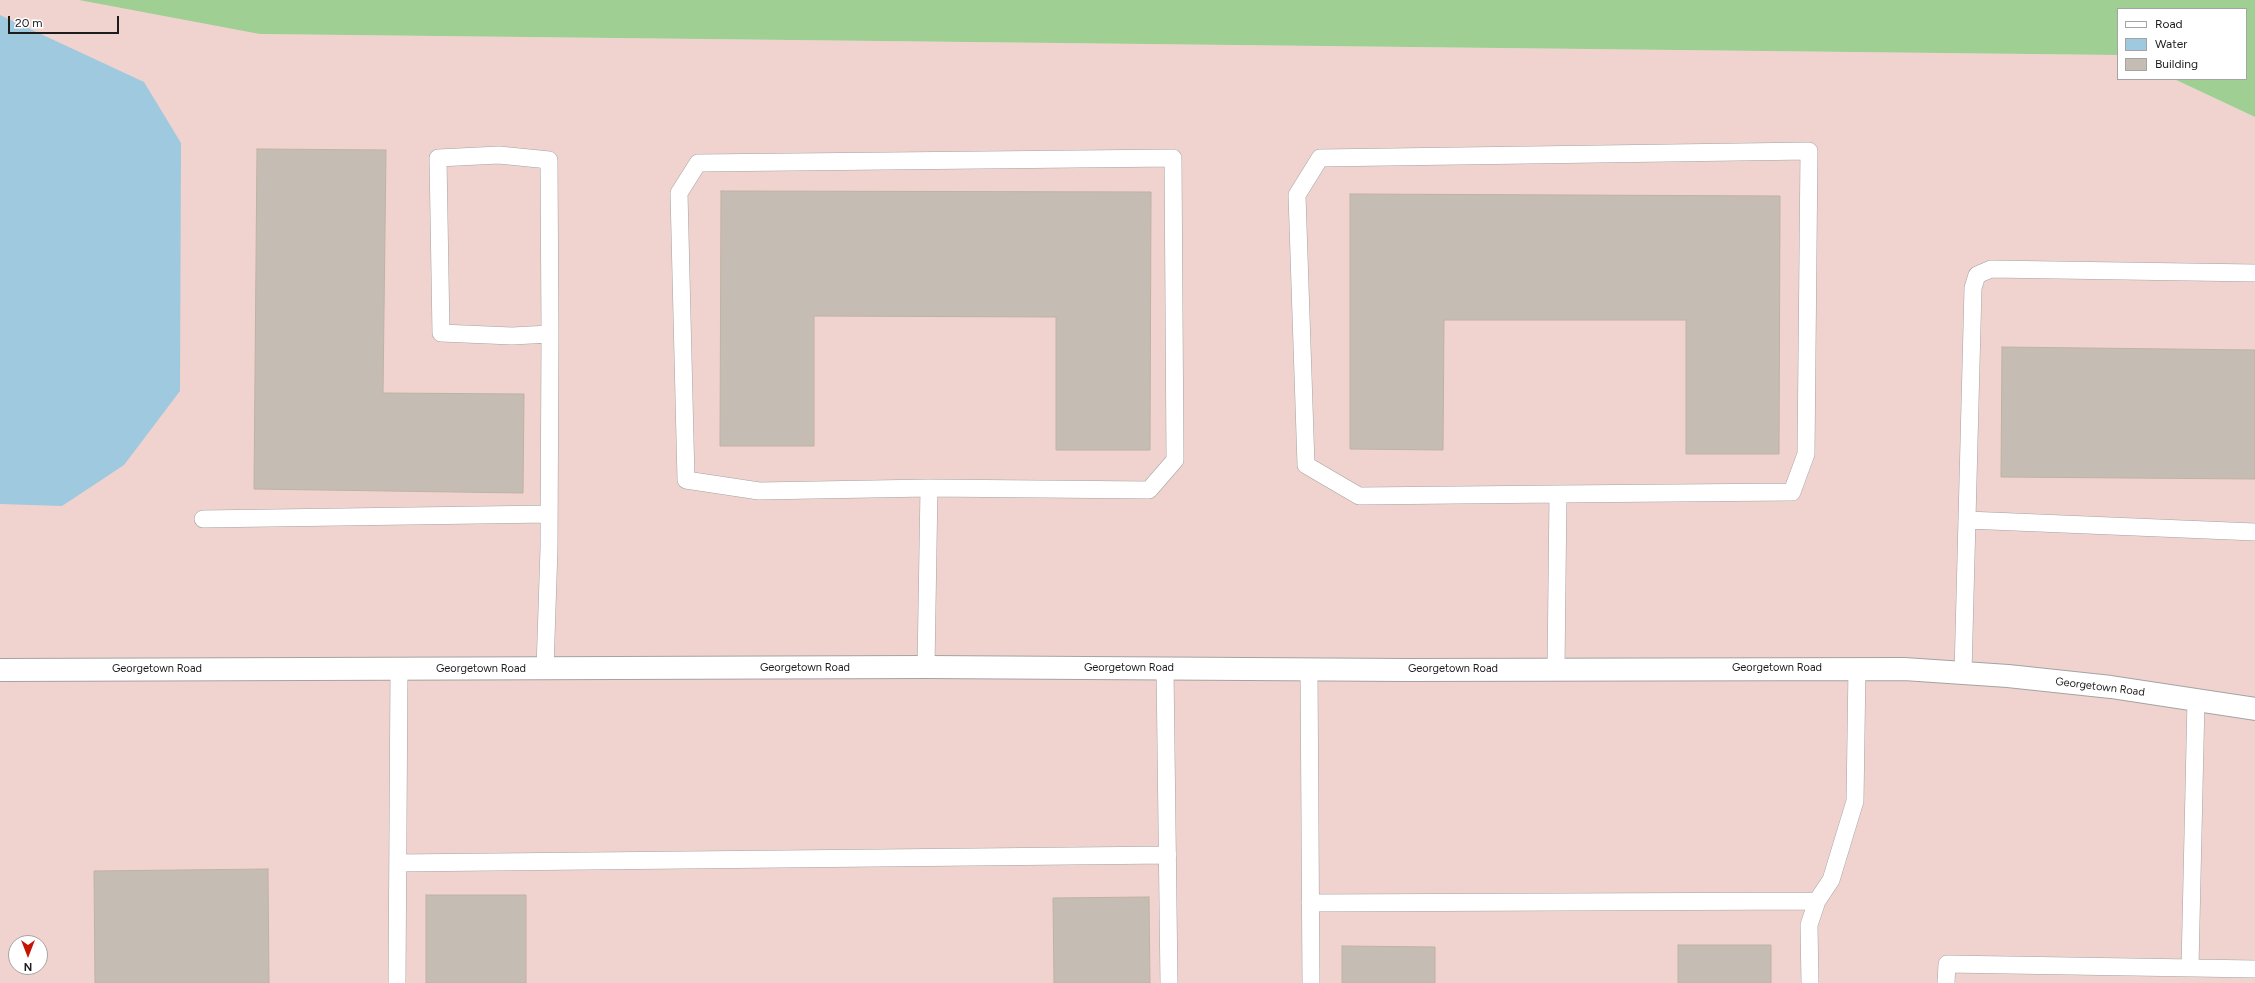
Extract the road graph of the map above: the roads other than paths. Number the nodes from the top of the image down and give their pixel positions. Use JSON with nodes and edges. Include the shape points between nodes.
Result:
{"nodes":[{"id":1,"x":2255,"y":273,"type":"edge"},
{"id":2,"x":550,"y":334,"type":"junction"},
{"id":3,"x":929,"y":488,"type":"junction"},
{"id":4,"x":1558,"y":494,"type":"junction"},
{"id":5,"x":549,"y":514,"type":"junction"},
{"id":6,"x":203,"y":518,"type":"dead end"},
{"id":7,"x":1967,"y":520,"type":"junction"},
{"id":8,"x":2255,"y":532,"type":"edge"},
{"id":9,"x":926,"y":667,"type":"junction"},
{"id":10,"x":1165,"y":668,"type":"junction"},
{"id":11,"x":1857,"y":668,"type":"junction"},
{"id":12,"x":399,"y":669,"type":"junction"},
{"id":13,"x":545,"y":669,"type":"junction"},
{"id":14,"x":1309,"y":669,"type":"junction"},
{"id":15,"x":1556,"y":669,"type":"junction"},
{"id":16,"x":0,"y":670,"type":"edge"},
{"id":17,"x":1963,"y":673,"type":"junction"},
{"id":18,"x":2196,"y":700,"type":"junction"},
{"id":19,"x":2255,"y":709,"type":"edge"},
{"id":20,"x":1168,"y":855,"type":"junction"},
{"id":21,"x":398,"y":862,"type":"junction"},
{"id":22,"x":1816,"y":901,"type":"junction"},
{"id":23,"x":1310,"y":903,"type":"junction"},
{"id":24,"x":2190,"y":968,"type":"junction"},
{"id":25,"x":2255,"y":969,"type":"edge"},
{"id":26,"x":397,"y":983,"type":"edge"},
{"id":27,"x":1169,"y":983,"type":"edge"},
{"id":28,"x":1311,"y":983,"type":"edge"},
{"id":29,"x":1810,"y":983,"type":"edge"},
{"id":30,"x":1946,"y":983,"type":"edge"}],
"edges":[{"from":1,"to":7,"type":"lane","via":[[1991,269],[1977,275],[1973,288]]},
{"from":2,"to":2,"type":"lane","via":[[549,160],[498,155],[438,158],[441,333],[512,336]]},
{"from":2,"to":5,"type":"lane"},
{"from":3,"to":3,"type":"lane","via":[[1149,490],[1175,460],[1173,158],[698,163],[678,193],[686,480],[759,491]]},
{"from":3,"to":9,"type":"lane"},
{"from":4,"to":4,"type":"lane","via":[[1792,492],[1806,454],[1809,151],[1320,158],[1297,195],[1306,465],[1360,496]]},
{"from":4,"to":15,"type":"lane"},
{"from":5,"to":6,"type":"lane"},
{"from":5,"to":13,"type":"lane"},
{"from":7,"to":8,"type":"lane"},
{"from":7,"to":17,"type":"lane"},
{"from":9,"to":10,"type":"street","name":"Georgetown Road"},
{"from":9,"to":13,"type":"street","name":"Georgetown Road"},
{"from":10,"to":14,"type":"street","name":"Georgetown Road"},
{"from":10,"to":20,"type":"lane"},
{"from":11,"to":15,"type":"street","name":"Georgetown Road"},
{"from":11,"to":17,"type":"street","name":"Georgetown Road"},
{"from":11,"to":22,"type":"lane","via":[[1855,801],[1831,880]]},
{"from":12,"to":13,"type":"street","name":"Georgetown Road"},
{"from":12,"to":16,"type":"street","name":"Georgetown Road"},
{"from":12,"to":21,"type":"lane"},
{"from":14,"to":15,"type":"street","name":"Georgetown Road"},
{"from":14,"to":23,"type":"lane"},
{"from":17,"to":18,"type":"street","name":"Georgetown Road","via":[[2111,687]]},
{"from":18,"to":19,"type":"street","name":"Georgetown Road"},
{"from":18,"to":24,"type":"lane"},
{"from":20,"to":21,"type":"lane"},
{"from":20,"to":27,"type":"lane"},
{"from":21,"to":26,"type":"lane"},
{"from":22,"to":23,"type":"lane"},
{"from":22,"to":29,"type":"lane","via":[[1809,926]]},
{"from":23,"to":28,"type":"lane"},
{"from":24,"to":25,"type":"lane"},
{"from":24,"to":30,"type":"lane","via":[[1947,964]]}]}
